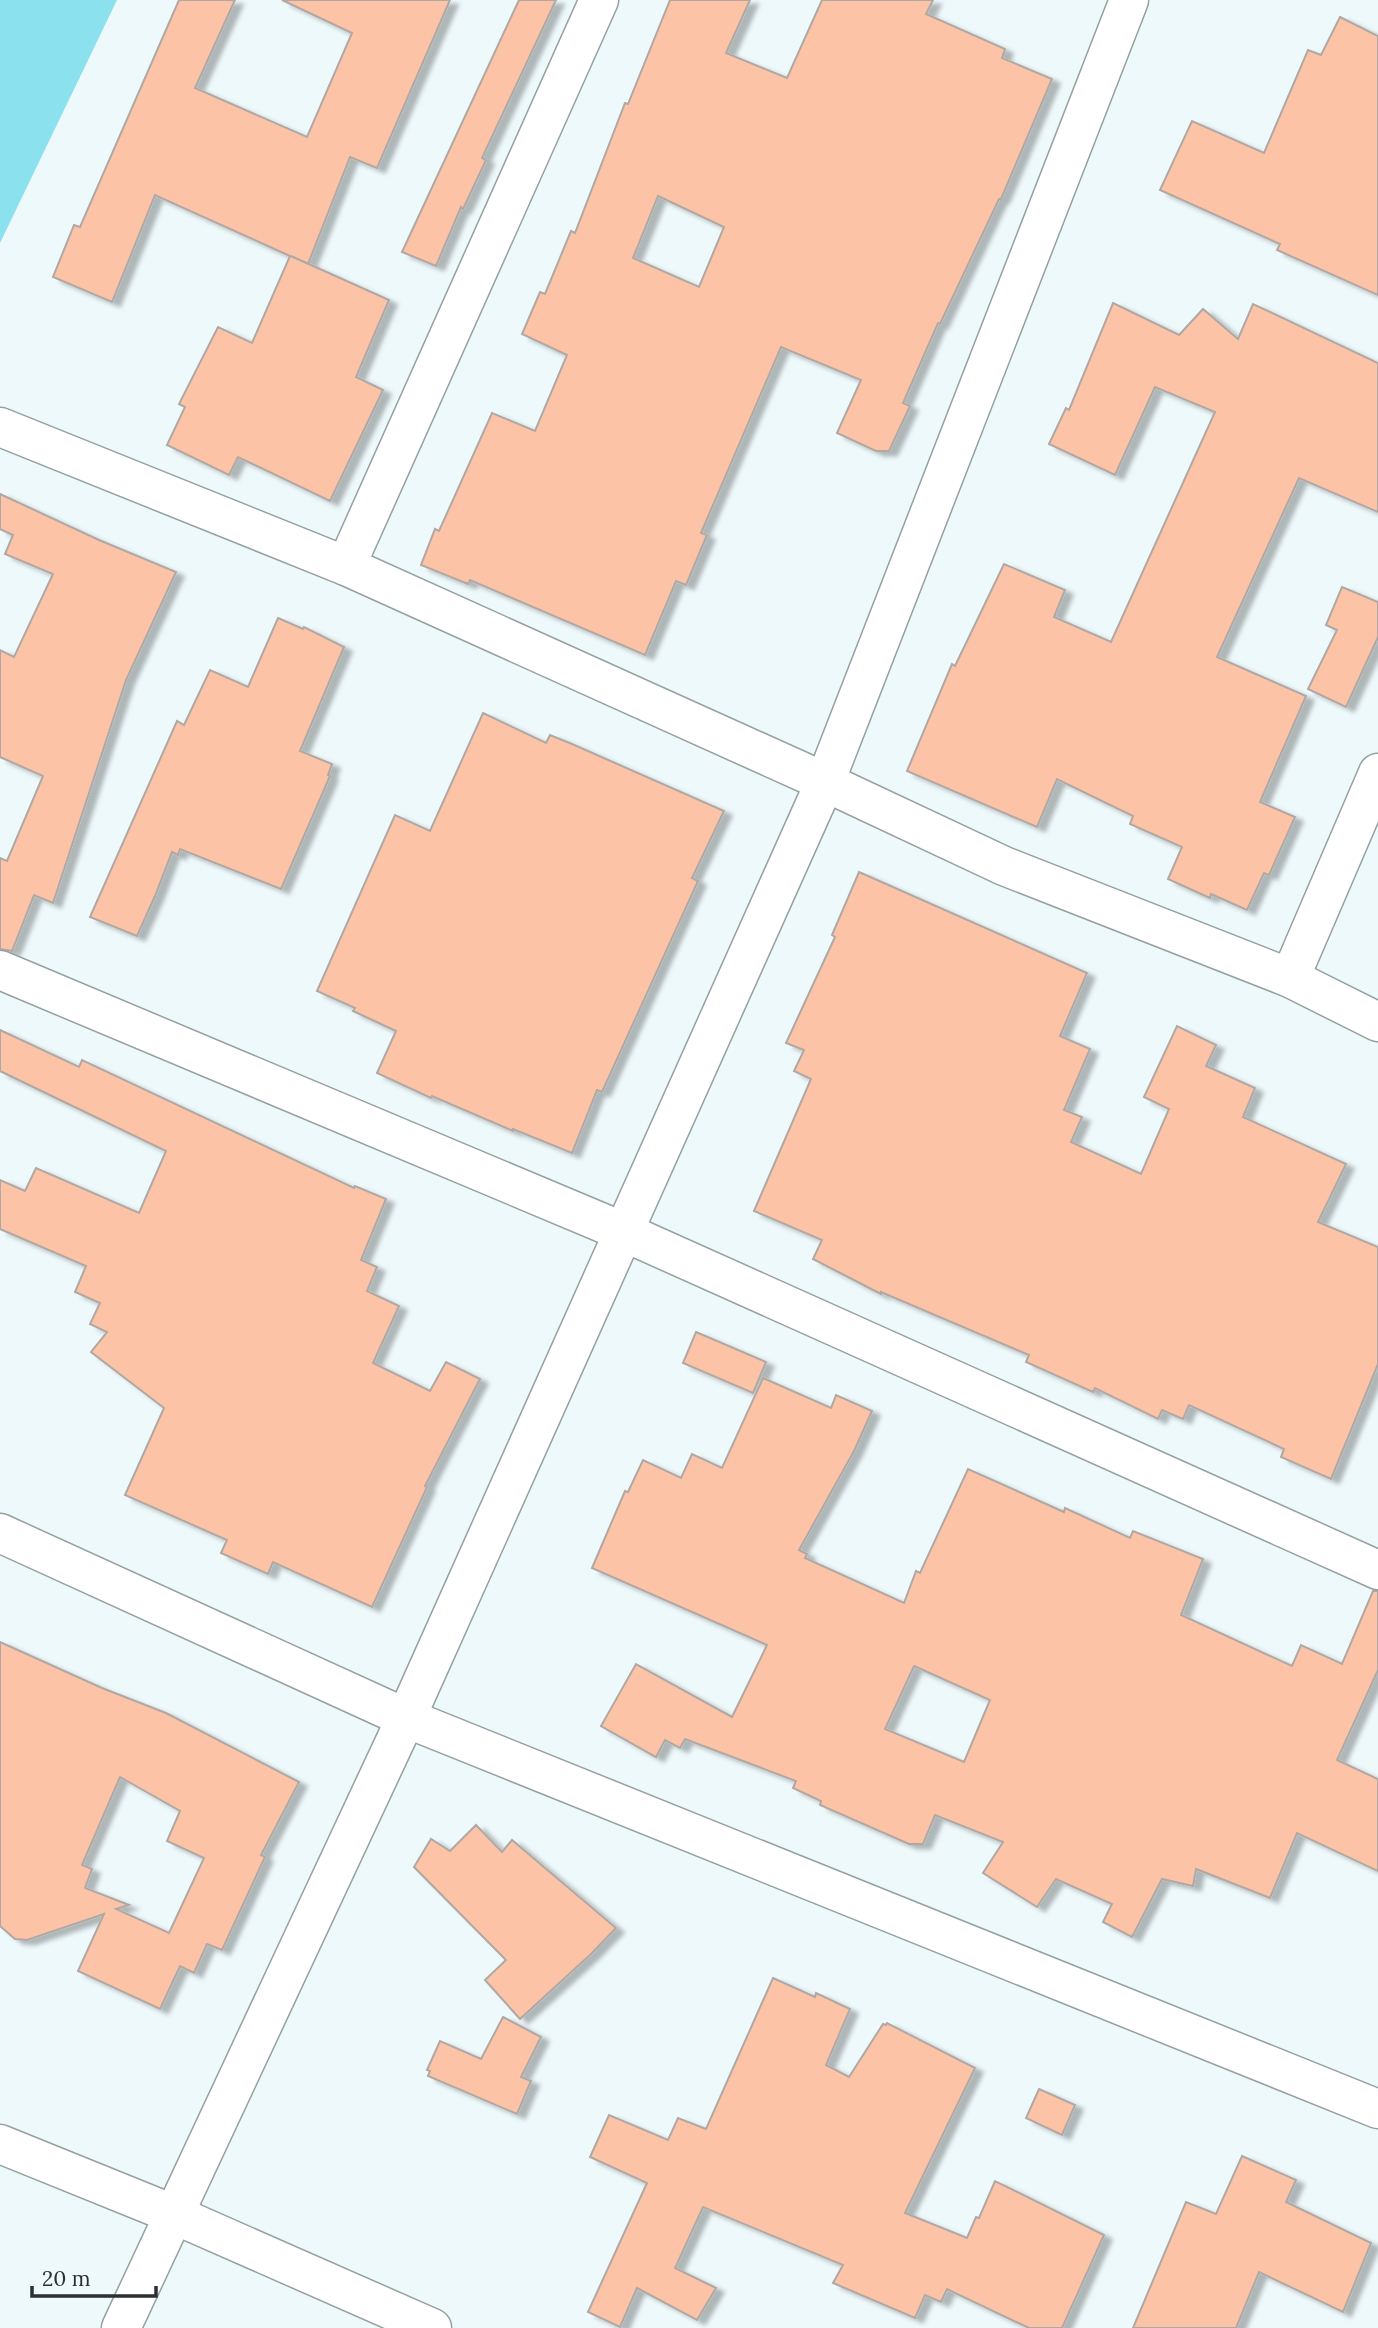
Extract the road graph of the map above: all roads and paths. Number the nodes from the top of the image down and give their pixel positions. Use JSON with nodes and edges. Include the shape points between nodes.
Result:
{"nodes":[{"id":1,"x":599,"y":0,"type":"edge"},
{"id":2,"x":1129,"y":0,"type":"edge"},
{"id":3,"x":0,"y":427,"type":"edge"},
{"id":4,"x":346,"y":566,"type":"junction"},
{"id":5,"x":1378,"y":773,"type":"edge"},
{"id":6,"x":825,"y":782,"type":"junction"},
{"id":7,"x":0,"y":970,"type":"edge"},
{"id":8,"x":1290,"y":978,"type":"junction"},
{"id":9,"x":1378,"y":1022,"type":"edge"},
{"id":10,"x":624,"y":1231,"type":"junction"},
{"id":11,"x":0,"y":1533,"type":"edge"},
{"id":12,"x":1378,"y":1570,"type":"edge"},
{"id":13,"x":406,"y":1718,"type":"junction"},
{"id":14,"x":1378,"y":2109,"type":"edge"},
{"id":15,"x":0,"y":2144,"type":"edge"},
{"id":16,"x":173,"y":2214,"type":"junction"},
{"id":17,"x":121,"y":2328,"type":"edge"},
{"id":18,"x":432,"y":2328,"type":"edge"}],
"edges":[{"from":1,"to":4,"type":"street"},
{"from":2,"to":6,"type":"street"},
{"from":3,"to":4,"type":"street"},
{"from":4,"to":6,"type":"street"},
{"from":5,"to":8,"type":"street"},
{"from":6,"to":8,"type":"street","via":[[1004,866]]},
{"from":6,"to":10,"type":"street"},
{"from":7,"to":10,"type":"street"},
{"from":8,"to":9,"type":"street"},
{"from":10,"to":12,"type":"street"},
{"from":10,"to":13,"type":"street"},
{"from":11,"to":13,"type":"street"},
{"from":13,"to":14,"type":"street"},
{"from":13,"to":16,"type":"street"},
{"from":15,"to":16,"type":"street"},
{"from":16,"to":17,"type":"street"},
{"from":16,"to":18,"type":"street"}]}
